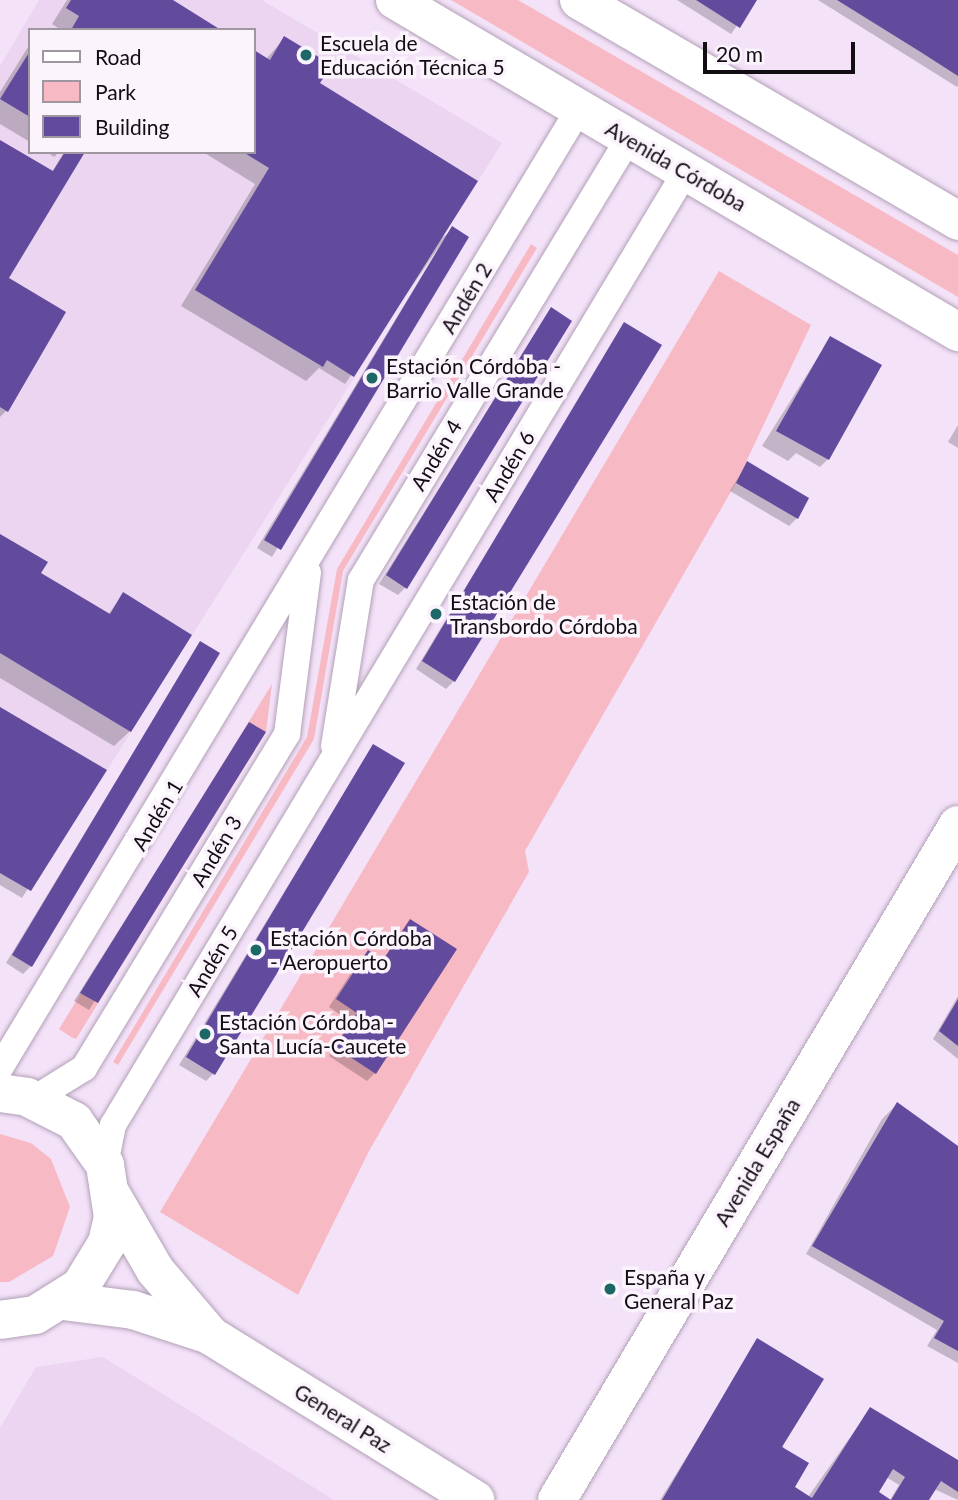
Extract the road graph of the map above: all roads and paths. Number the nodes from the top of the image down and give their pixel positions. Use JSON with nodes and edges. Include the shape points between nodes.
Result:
{"nodes":[{"id":1,"x":395,"y":0,"type":"edge"},
{"id":2,"x":579,"y":0,"type":"edge"},
{"id":3,"x":579,"y":109,"type":"junction"},
{"id":4,"x":629,"y":138,"type":"junction"},
{"id":5,"x":686,"y":171,"type":"junction"},
{"id":6,"x":958,"y":220,"type":"edge"},
{"id":7,"x":958,"y":332,"type":"edge"},
{"id":8,"x":309,"y":559,"type":"junction"},
{"id":9,"x":331,"y":761,"type":"junction"},
{"id":10,"x":958,"y":825,"type":"edge"},
{"id":11,"x":0,"y":1068,"type":"edge"},
{"id":12,"x":17,"y":1096,"type":"edge"},
{"id":13,"x":108,"y":1180,"type":"junction"},
{"id":14,"x":63,"y":1301,"type":"junction"},
{"id":15,"x":0,"y":1320,"type":"edge"},
{"id":16,"x":211,"y":1336,"type":"junction"},
{"id":17,"x":475,"y":1500,"type":"edge"},
{"id":18,"x":557,"y":1500,"type":"edge"}],
"edges":[{"from":1,"to":3,"type":"main road","name":"Avenida Córdoba"},
{"from":2,"to":6,"type":"main road"},
{"from":3,"to":4,"type":"main road","name":"Avenida Córdoba"},
{"from":3,"to":8,"type":"lane","name":"Andén 2"},
{"from":4,"to":5,"type":"main road","name":"Avenida Córdoba"},
{"from":4,"to":9,"type":"lane","name":"Andén 4","via":[[361,579]]},
{"from":5,"to":7,"type":"main road","name":"Avenida Córdoba"},
{"from":5,"to":9,"type":"lane","name":"Andén 6"},
{"from":8,"to":11,"type":"lane","name":"Andén 1"},
{"from":8,"to":12,"type":"lane","name":"Andén 3","via":[[287,734],[84,1068]]},
{"from":9,"to":13,"type":"lane","name":"Andén 5","via":[[113,1125]]},
{"from":10,"to":18,"type":"main road","name":"Avenida España"},
{"from":12,"to":13,"type":"main road","name":"General Paz","via":[[74,1121]]},
{"from":13,"to":14,"type":"main road","via":[[107,1243],[96,1267]]},
{"from":13,"to":16,"type":"main road","name":"General Paz","via":[[155,1270]]},
{"from":14,"to":15,"type":"main road","via":[[35,1315]]},
{"from":14,"to":16,"type":"main road","name":"General Paz","via":[[133,1310]]},
{"from":16,"to":17,"type":"main road","name":"General Paz"}]}
